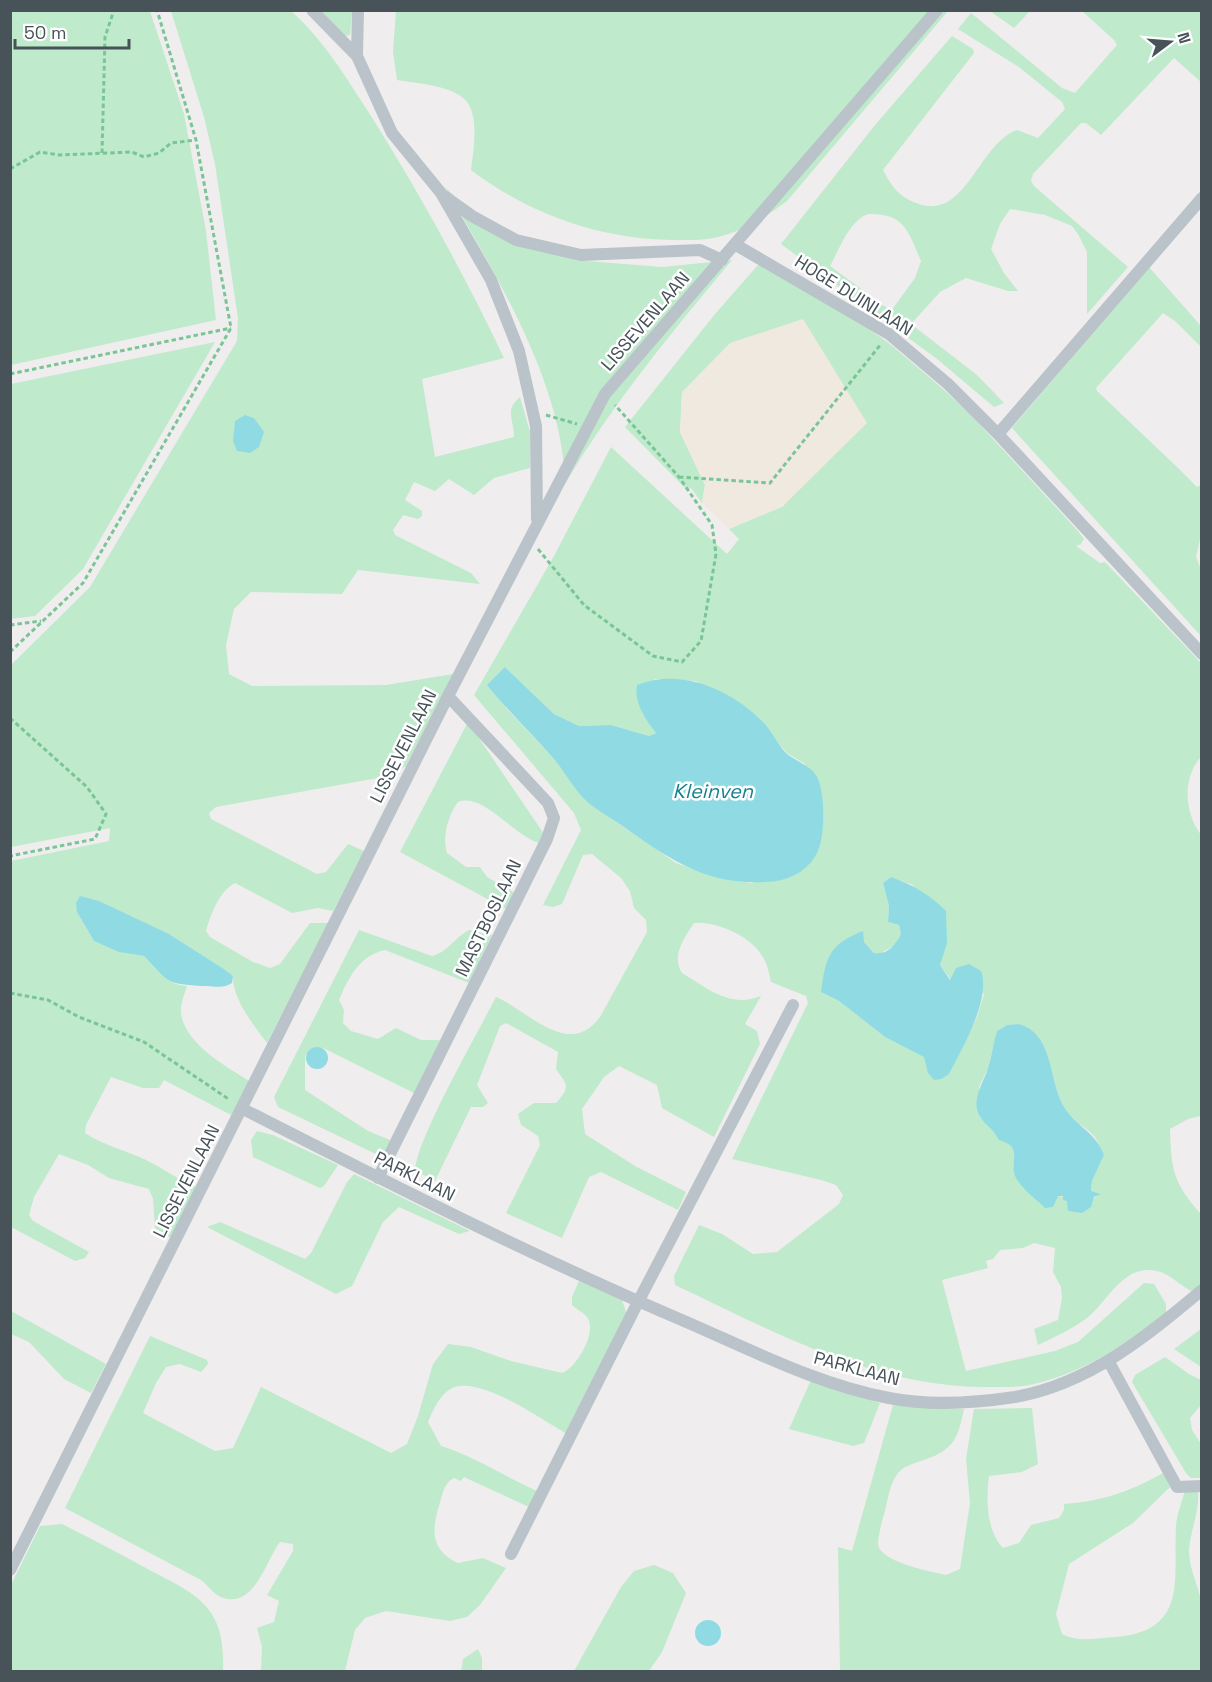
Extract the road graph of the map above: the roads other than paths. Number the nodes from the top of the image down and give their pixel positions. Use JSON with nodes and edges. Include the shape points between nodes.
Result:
{"nodes":[{"id":1,"x":312,"y":10,"type":"edge"},
{"id":2,"x":358,"y":10,"type":"edge"},
{"id":3,"x":937,"y":10,"type":"edge"},
{"id":4,"x":357,"y":57,"type":"junction"},
{"id":5,"x":441,"y":194,"type":"junction"},
{"id":6,"x":1202,"y":198,"type":"edge"},
{"id":7,"x":736,"y":244,"type":"junction"},
{"id":8,"x":722,"y":260,"type":"junction"},
{"id":9,"x":998,"y":434,"type":"junction"},
{"id":10,"x":537,"y":519,"type":"junction"},
{"id":11,"x":1202,"y":654,"type":"edge"},
{"id":12,"x":448,"y":696,"type":"junction"},
{"id":13,"x":793,"y":1005,"type":"dead end"},
{"id":14,"x":243,"y":1109,"type":"junction"},
{"id":15,"x":378,"y":1178,"type":"junction"},
{"id":16,"x":1202,"y":1290,"type":"edge"},
{"id":17,"x":638,"y":1302,"type":"junction"},
{"id":18,"x":1109,"y":1362,"type":"junction"},
{"id":19,"x":1202,"y":1486,"type":"edge"},
{"id":20,"x":511,"y":1554,"type":"dead end"},
{"id":21,"x":10,"y":1570,"type":"edge"}],
"edges":[{"from":1,"to":4,"type":"street"},
{"from":2,"to":4,"type":"street"},
{"from":3,"to":7,"type":"street","name":"LISSEVENLAAN"},
{"from":4,"to":5,"type":"street","via":[[392,133]]},
{"from":5,"to":8,"type":"street","via":[[516,240],[581,255],[699,250]]},
{"from":5,"to":10,"type":"street","via":[[491,280],[519,351],[536,426]]},
{"from":6,"to":9,"type":"street"},
{"from":7,"to":8,"type":"street","name":"LISSEVENLAAN"},
{"from":7,"to":9,"type":"street","name":"HOGE DUINLAAN","via":[[889,334],[948,384]]},
{"from":8,"to":10,"type":"street","name":"LISSEVENLAAN","via":[[605,394]]},
{"from":9,"to":11,"type":"street","name":"HOGE DUINLAAN"},
{"from":10,"to":12,"type":"street","name":"LISSEVENLAAN"},
{"from":12,"to":14,"type":"street","name":"LISSEVENLAAN"},
{"from":12,"to":15,"type":"street","name":"MASTBOSLAAN","via":[[548,803],[554,818]]},
{"from":13,"to":17,"type":"street"},
{"from":14,"to":15,"type":"street","name":"PARKLAAN"},
{"from":14,"to":21,"type":"street","name":"LISSEVENLAAN"},
{"from":15,"to":17,"type":"street","name":"PARKLAAN"},
{"from":16,"to":18,"type":"street","name":"PARKLAAN"},
{"from":17,"to":18,"type":"street","name":"PARKLAAN","via":[[820,1379],[890,1398],[965,1403],[1018,1396]]},
{"from":17,"to":20,"type":"street"},
{"from":18,"to":19,"type":"street","via":[[1177,1487]]}]}
